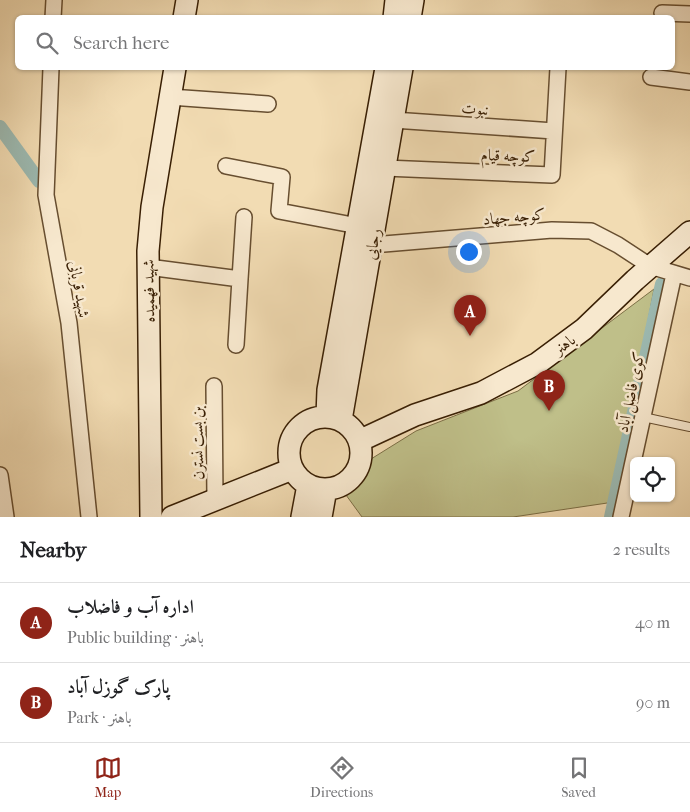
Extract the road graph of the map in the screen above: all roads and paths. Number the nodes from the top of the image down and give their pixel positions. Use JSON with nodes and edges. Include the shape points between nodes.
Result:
{"nodes":[{"id":1,"x":54,"y":0,"type":"edge"},
{"id":2,"x":187,"y":0,"type":"edge"},
{"id":3,"x":396,"y":0,"type":"edge"},
{"id":4,"x":413,"y":0,"type":"edge"},
{"id":5,"x":662,"y":13,"type":"dead end"},
{"id":6,"x":690,"y":14,"type":"edge"},
{"id":7,"x":53,"y":15,"type":"edge"},
{"id":8,"x":184,"y":15,"type":"edge"},
{"id":9,"x":394,"y":15,"type":"edge"},
{"id":10,"x":410,"y":15,"type":"edge"},
{"id":11,"x":51,"y":70,"type":"edge"},
{"id":12,"x":176,"y":70,"type":"edge"},
{"id":13,"x":386,"y":70,"type":"edge"},
{"id":14,"x":402,"y":70,"type":"edge"},
{"id":15,"x":558,"y":70,"type":"edge"},
{"id":16,"x":651,"y":77,"type":"dead end"},
{"id":17,"x":690,"y":82,"type":"edge"},
{"id":18,"x":170,"y":98,"type":"junction"},
{"id":19,"x":268,"y":104,"type":"dead end"},
{"id":20,"x":393,"y":120,"type":"junction"},
{"id":21,"x":554,"y":131,"type":"junction"},
{"id":22,"x":226,"y":166,"type":"dead end"},
{"id":23,"x":385,"y":168,"type":"junction"},
{"id":24,"x":244,"y":217,"type":"dead end"},
{"id":25,"x":358,"y":226,"type":"junction"},
{"id":26,"x":690,"y":232,"type":"edge"},
{"id":27,"x":372,"y":245,"type":"junction"},
{"id":28,"x":650,"y":266,"type":"junction"},
{"id":29,"x":148,"y":267,"type":"junction"},
{"id":30,"x":674,"y":274,"type":"junction"},
{"id":31,"x":690,"y":278,"type":"edge"},
{"id":32,"x":240,"y":279,"type":"junction"},
{"id":33,"x":236,"y":345,"type":"dead end"},
{"id":34,"x":214,"y":386,"type":"dead end"},
{"id":35,"x":643,"y":417,"type":"junction"},
{"id":36,"x":334,"y":418,"type":"junction"},
{"id":37,"x":690,"y":427,"type":"edge"},
{"id":38,"x":359,"y":441,"type":"junction"},
{"id":39,"x":292,"y":469,"type":"junction"},
{"id":40,"x":0,"y":476,"type":"edge"},
{"id":41,"x":317,"y":487,"type":"junction"},
{"id":42,"x":215,"y":500,"type":"junction"},
{"id":43,"x":6,"y":517,"type":"edge"},
{"id":44,"x":89,"y":517,"type":"edge"},
{"id":45,"x":151,"y":517,"type":"edge"},
{"id":46,"x":172,"y":517,"type":"edge"},
{"id":47,"x":302,"y":517,"type":"edge"},
{"id":48,"x":322,"y":517,"type":"edge"},
{"id":49,"x":621,"y":517,"type":"edge"}],
"edges":[{"from":1,"to":7,"type":"street"},
{"from":2,"to":8,"type":"street"},
{"from":3,"to":9,"type":"street"},
{"from":4,"to":10,"type":"street"},
{"from":5,"to":6,"type":"street"},
{"from":11,"to":44,"type":"street","name":"شهید قربانی","via":[[46,195],[69,323]]},
{"from":12,"to":18,"type":"street","name":"شهید فهمیده"},
{"from":13,"to":25,"type":"street","name":"رجایی"},
{"from":14,"to":20,"type":"street","name":"رجایی"},
{"from":15,"to":21,"type":"street","name":"کوچه قیام"},
{"from":16,"to":17,"type":"street"},
{"from":18,"to":19,"type":"street"},
{"from":18,"to":29,"type":"street","name":"شهید فهمیده","via":[[152,207]]},
{"from":20,"to":21,"type":"street","name":"نبوت"},
{"from":20,"to":23,"type":"street","name":"رجایی"},
{"from":21,"to":23,"type":"street","name":"کوچه قیام","via":[[552,175]]},
{"from":22,"to":25,"type":"street","via":[[282,177],[279,211]]},
{"from":23,"to":27,"type":"street","name":"رجایی"},
{"from":24,"to":32,"type":"street"},
{"from":25,"to":36,"type":"street","name":"رجایی","via":[[328,390]]},
{"from":26,"to":28,"type":"street","name":"باهنر"},
{"from":27,"to":28,"type":"street","name":"کوچه جهاد","via":[[552,230],[591,232]]},
{"from":27,"to":36,"type":"street","name":"رجایی"},
{"from":28,"to":30,"type":"street","name":"کوچه جهاد"},
{"from":28,"to":38,"type":"street","name":"باهنر","via":[[584,329],[538,363],[481,393],[415,415]]},
{"from":29,"to":32,"type":"street"},
{"from":29,"to":45,"type":"street","name":"شهید فهمیده"},
{"from":30,"to":31,"type":"street","name":"کوچه جهاد"},
{"from":30,"to":35,"type":"street","name":"کوی فاضل آباد"},
{"from":32,"to":33,"type":"street"},
{"from":34,"to":42,"type":"street","name":"بن بست نسترن"},
{"from":35,"to":37,"type":"lane"},
{"from":35,"to":49,"type":"street","name":"کوی فاضل آباد"},
{"from":36,"to":38,"type":"street","via":[[355,433]]},
{"from":36,"to":39,"type":"street","via":[[316,417],[297,428],[288,448]]},
{"from":38,"to":41,"type":"street","via":[[359,463],[354,473],[342,484]]},
{"from":39,"to":41,"type":"street","via":[[299,478]]},
{"from":39,"to":42,"type":"street"},
{"from":40,"to":43,"type":"street"},
{"from":41,"to":47,"type":"street"},
{"from":41,"to":48,"type":"street"},
{"from":42,"to":46,"type":"street"}]}
